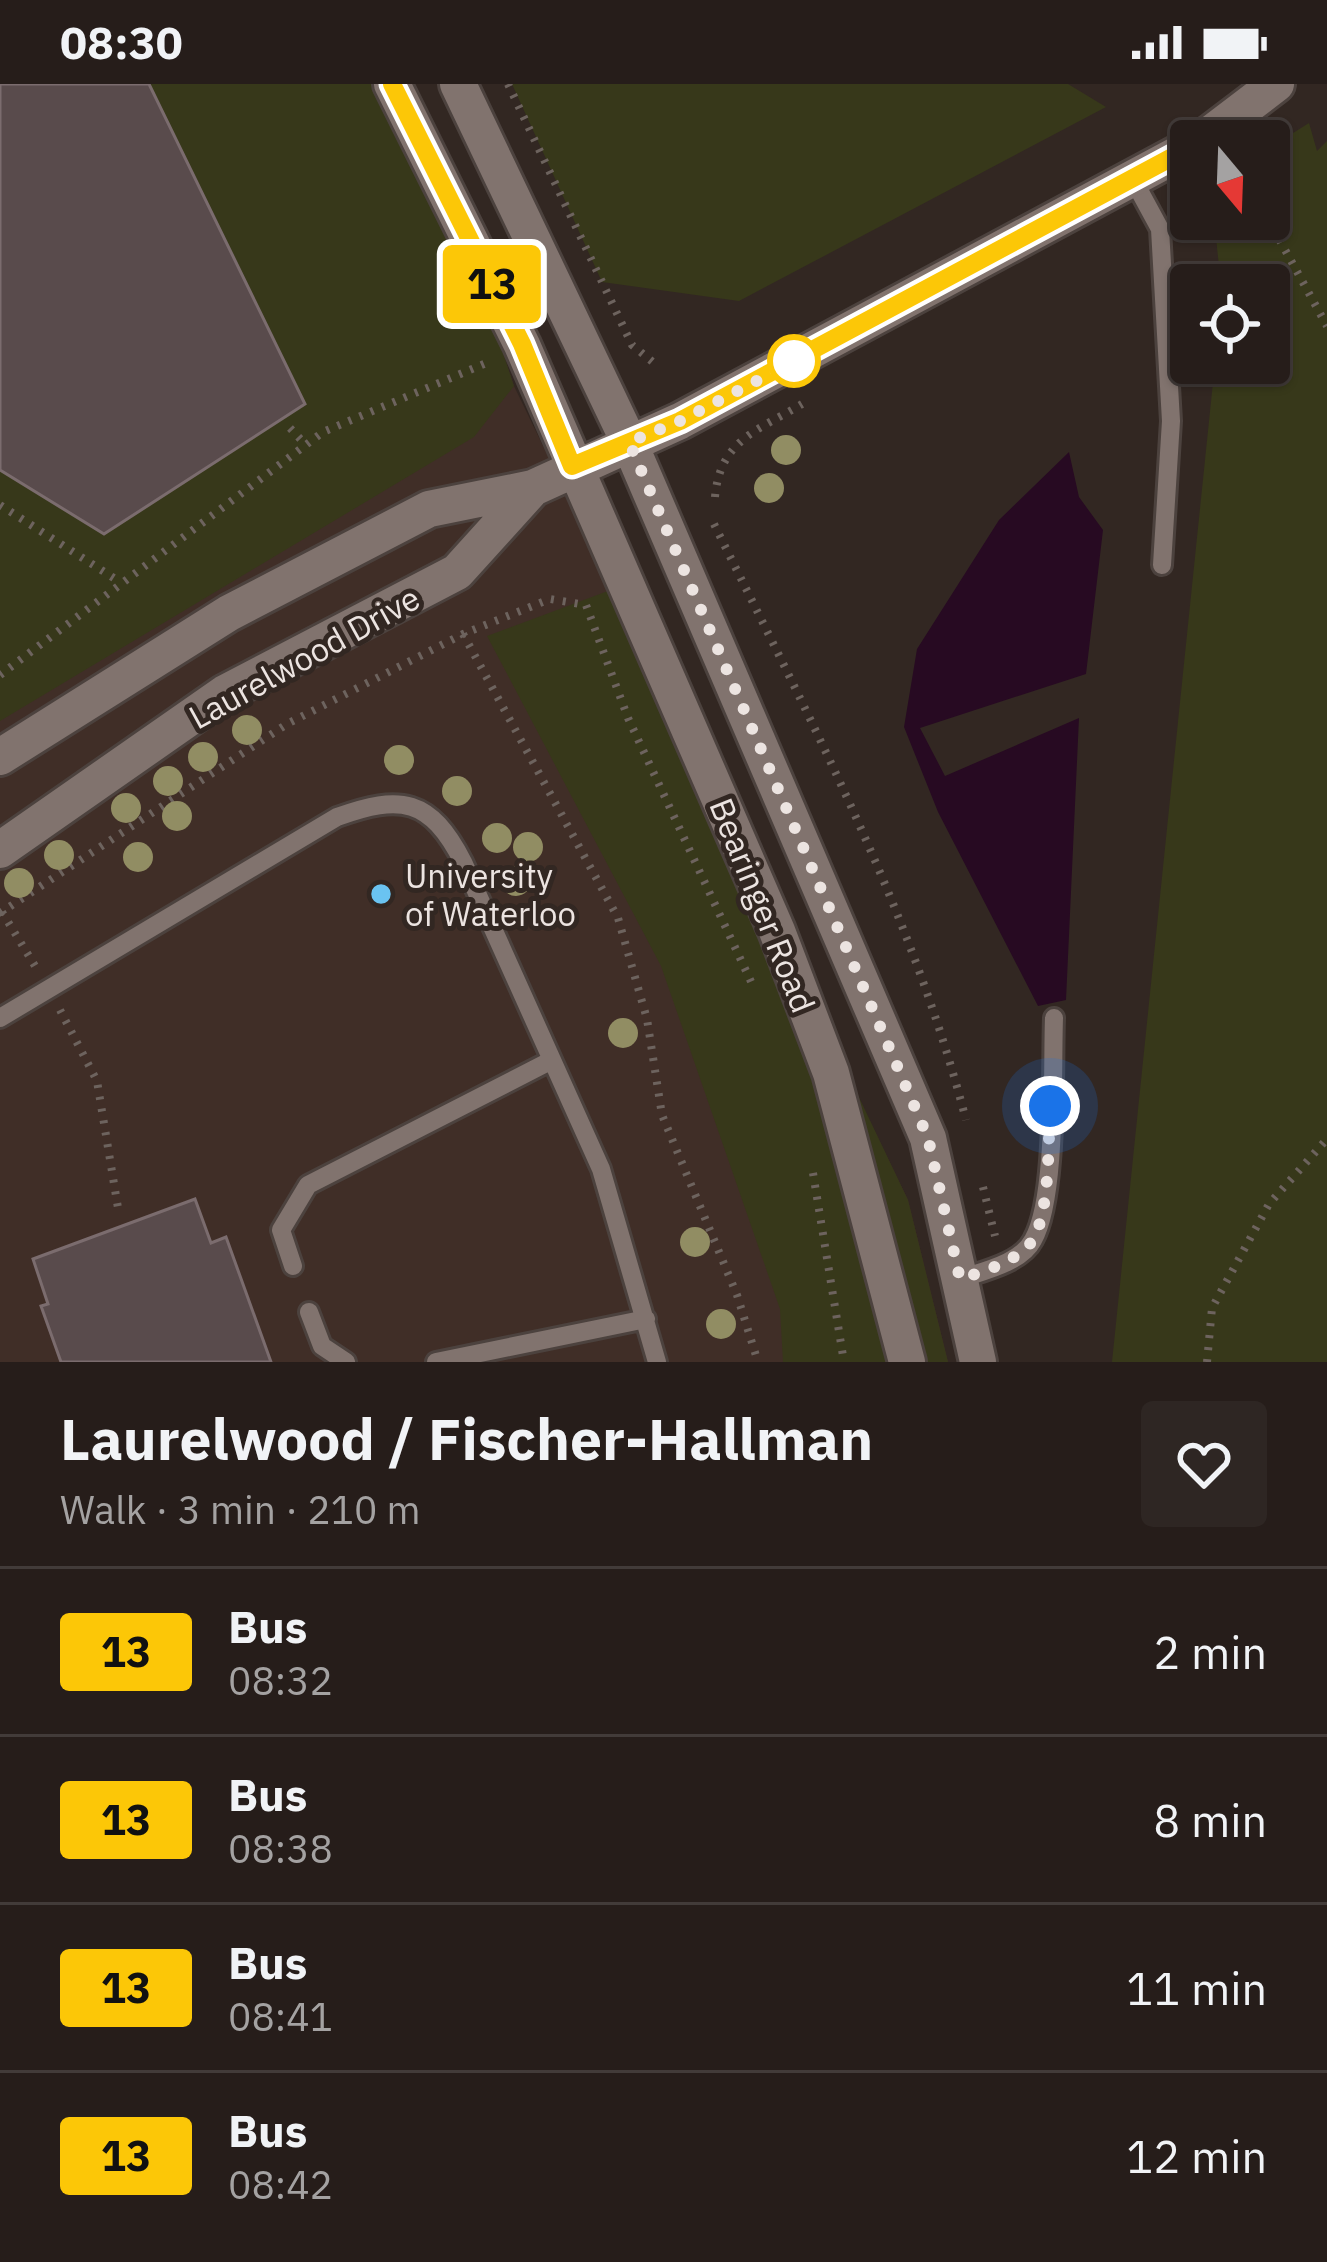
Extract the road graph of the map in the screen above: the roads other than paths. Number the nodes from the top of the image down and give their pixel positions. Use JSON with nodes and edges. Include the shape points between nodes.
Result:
{"nodes":[{"id":1,"x":392,"y":84,"type":"edge"},
{"id":2,"x":458,"y":84,"type":"edge"},
{"id":3,"x":1276,"y":84,"type":"edge"},
{"id":4,"x":1229,"y":120,"type":"edge"},
{"id":5,"x":1170,"y":160,"type":"edge"},
{"id":6,"x":1134,"y":181,"type":"junction"},
{"id":7,"x":629,"y":442,"type":"junction"},
{"id":8,"x":572,"y":466,"type":"junction"},
{"id":9,"x":533,"y":488,"type":"junction"},
{"id":10,"x":1162,"y":565,"type":"dead end"},
{"id":11,"x":0,"y":757,"type":"edge"},
{"id":12,"x":0,"y":850,"type":"edge"},
{"id":13,"x":0,"y":1018,"type":"edge"},
{"id":14,"x":1054,"y":1018,"type":"dead end"},
{"id":15,"x":552,"y":1060,"type":"junction"},
{"id":16,"x":293,"y":1266,"type":"dead end"},
{"id":17,"x":960,"y":1279,"type":"junction"},
{"id":18,"x":309,"y":1312,"type":"dead end"},
{"id":19,"x":646,"y":1319,"type":"junction"},
{"id":20,"x":346,"y":1362,"type":"edge"},
{"id":21,"x":436,"y":1362,"type":"edge"},
{"id":22,"x":657,"y":1362,"type":"edge"},
{"id":23,"x":907,"y":1362,"type":"edge"},
{"id":24,"x":978,"y":1362,"type":"edge"}],
"edges":[{"from":1,"to":8,"type":"main road","name":"Bearinger Road","via":[[522,344]]},
{"from":2,"to":7,"type":"main road","name":"Bearinger Road"},
{"from":3,"to":4,"type":"main road"},
{"from":5,"to":6,"type":"main road","name":"Laurelwood Drive"},
{"from":6,"to":7,"type":"main road","name":"Laurelwood Drive"},
{"from":6,"to":10,"type":"lane","via":[[1160,229],[1171,421]]},
{"from":7,"to":8,"type":"main road","name":"Laurelwood Drive"},
{"from":7,"to":17,"type":"main road","name":"Bearinger Road","via":[[928,1138]]},
{"from":8,"to":9,"type":"main road","name":"Laurelwood Drive"},
{"from":8,"to":23,"type":"main road","name":"Bearinger Road","via":[[777,931],[831,1073]]},
{"from":9,"to":11,"type":"main road","name":"Laurelwood Drive","via":[[429,509],[229,613]]},
{"from":9,"to":12,"type":"main road","name":"Laurelwood Drive","via":[[457,572],[225,693]]},
{"from":13,"to":15,"type":"lane","via":[[337,817],[392,801],[423,810],[452,840]]},
{"from":14,"to":17,"type":"lane","via":[[1045,1195],[1032,1243]]},
{"from":15,"to":16,"type":"lane","via":[[308,1186],[281,1230]]},
{"from":15,"to":19,"type":"lane","via":[[601,1169]]},
{"from":17,"to":24,"type":"main road","name":"Bearinger Road"},
{"from":18,"to":20,"type":"lane","via":[[322,1346]]},
{"from":19,"to":21,"type":"lane"},
{"from":19,"to":22,"type":"lane"}]}
